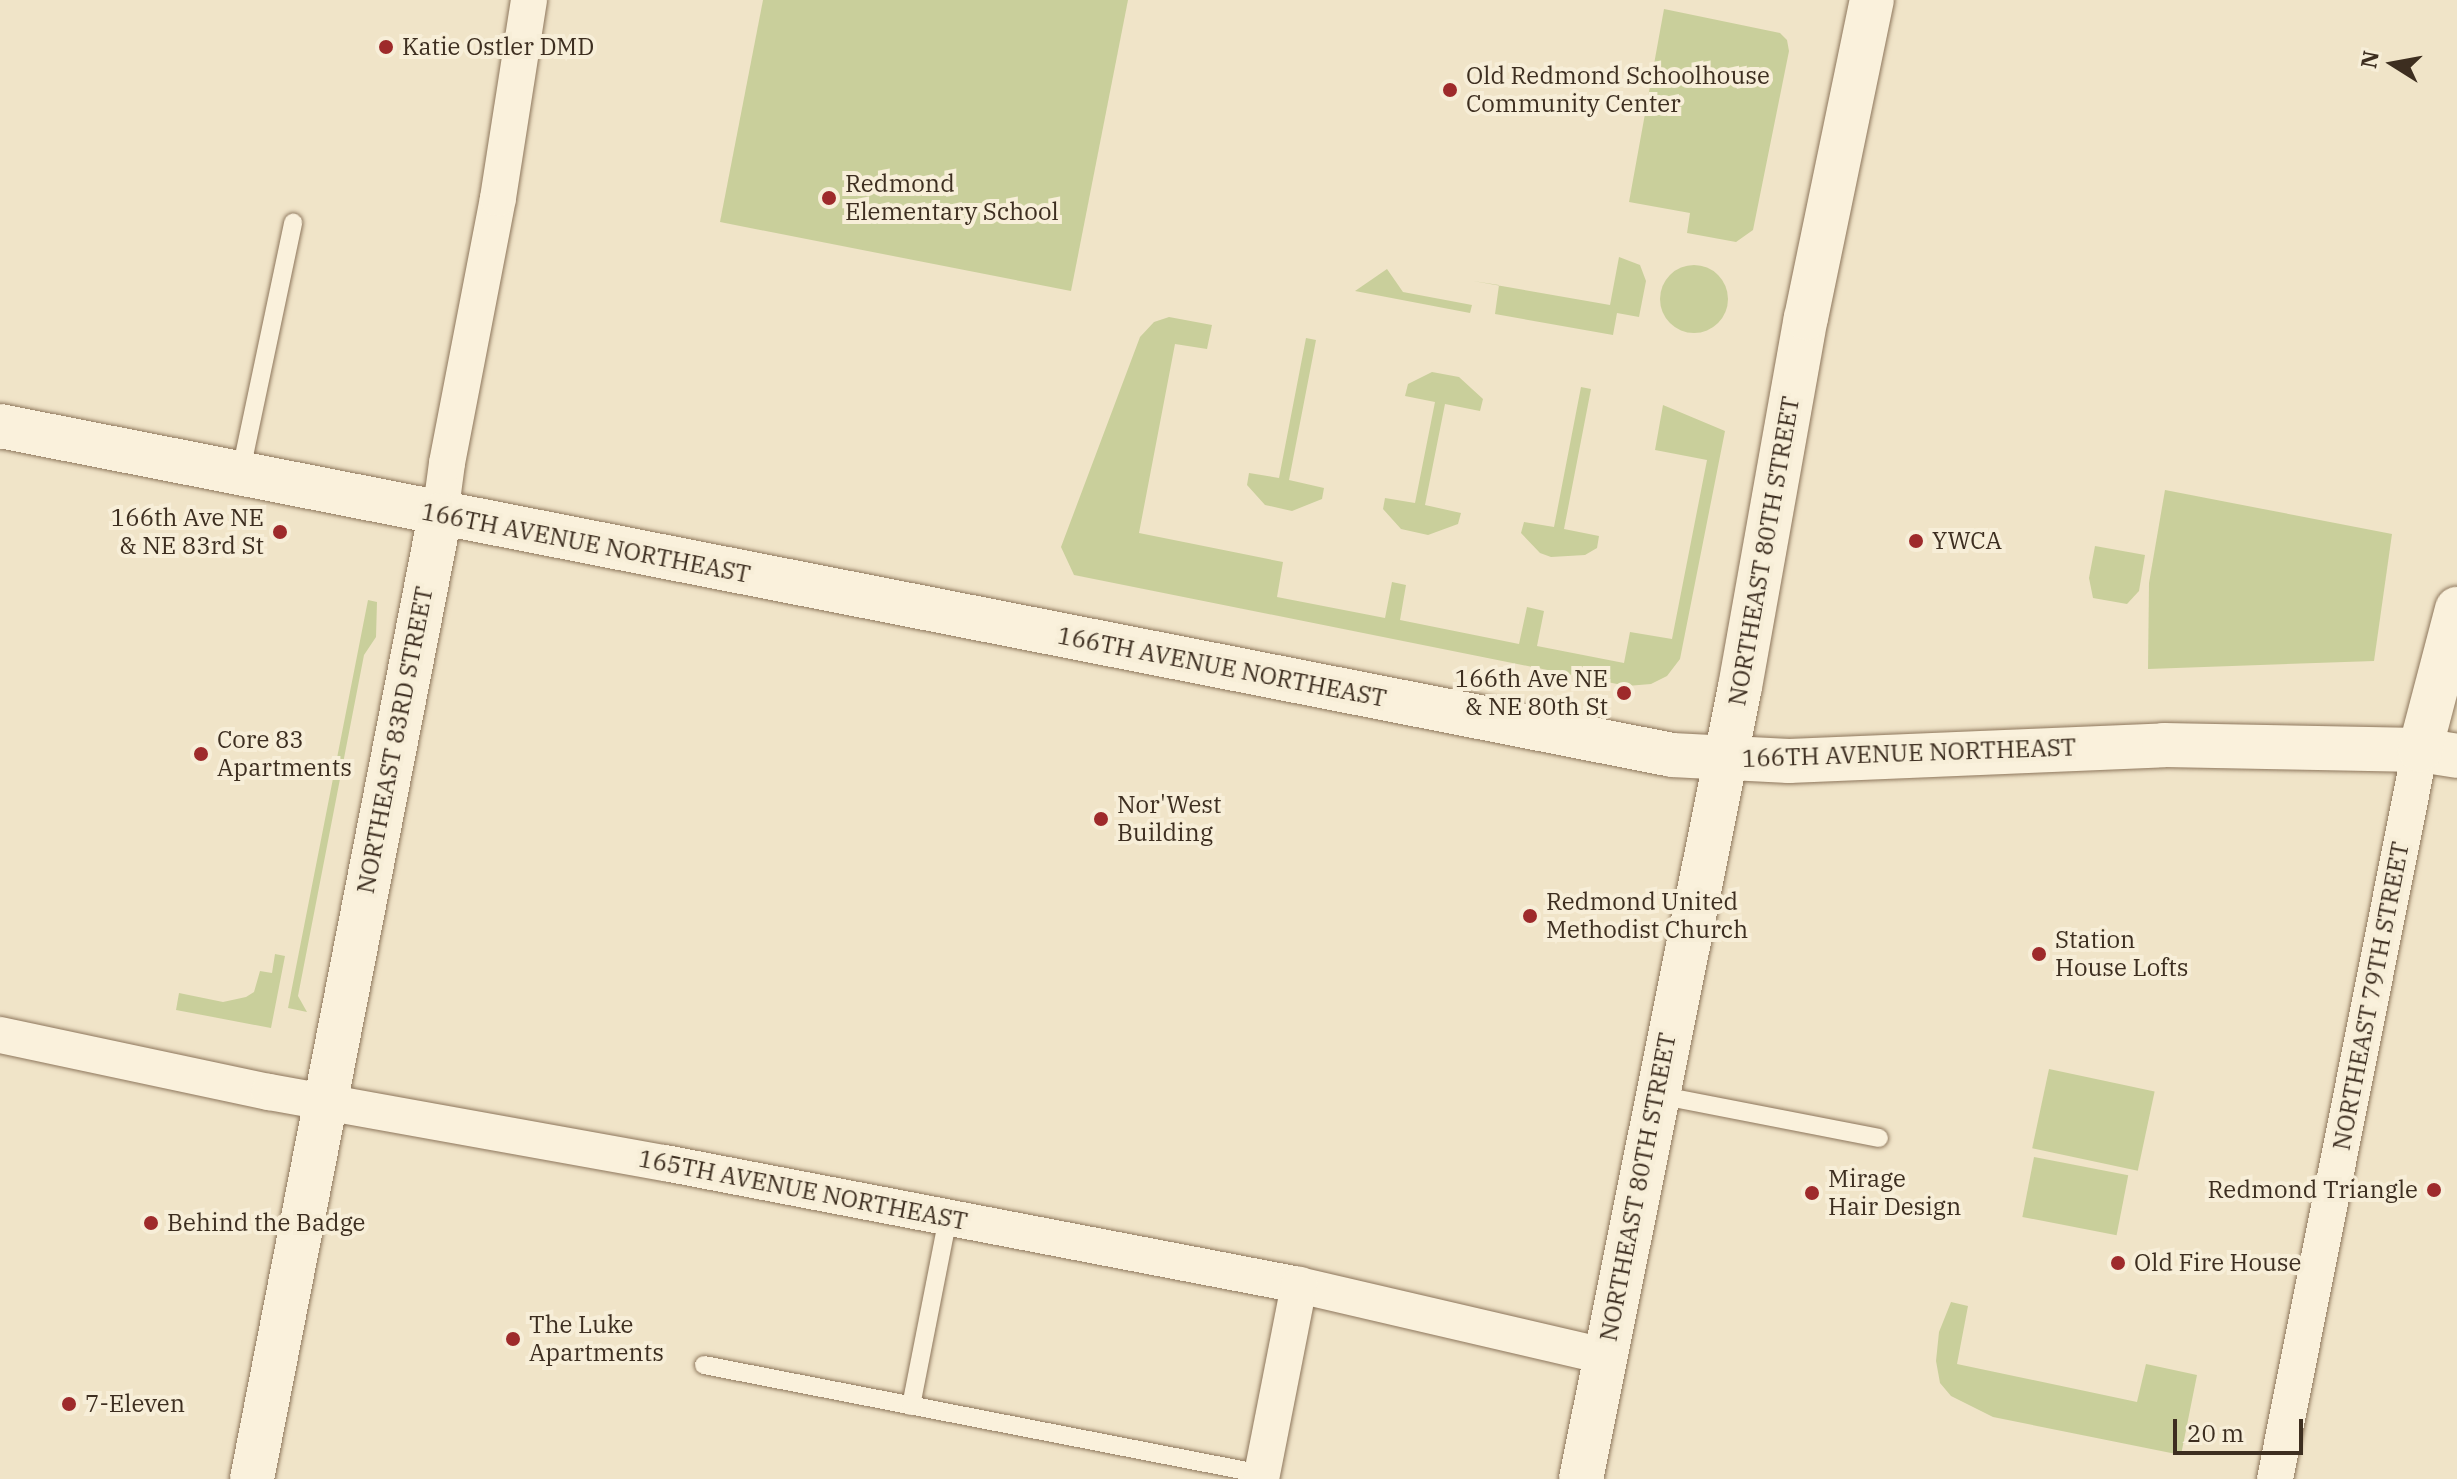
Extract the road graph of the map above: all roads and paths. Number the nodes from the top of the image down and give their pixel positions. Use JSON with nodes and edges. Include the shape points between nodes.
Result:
{"nodes":[{"id":1,"x":529,"y":0,"type":"edge"},
{"id":2,"x":1872,"y":0,"type":"edge"},
{"id":3,"x":293,"y":223,"type":"dead end"},
{"id":4,"x":0,"y":426,"type":"edge"},
{"id":5,"x":240,"y":475,"type":"junction"},
{"id":6,"x":440,"y":515,"type":"junction"},
{"id":7,"x":2457,"y":609,"type":"edge"},
{"id":8,"x":2439,"y":753,"type":"edge"},
{"id":9,"x":1724,"y":758,"type":"junction"},
{"id":10,"x":0,"y":1035,"type":"edge"},
{"id":11,"x":1656,"y":1095,"type":"junction"},
{"id":12,"x":325,"y":1102,"type":"junction"},
{"id":13,"x":1879,"y":1138,"type":"dead end"},
{"id":14,"x":948,"y":1217,"type":"junction"},
{"id":15,"x":1299,"y":1285,"type":"junction"},
{"id":16,"x":1604,"y":1356,"type":"junction"},
{"id":17,"x":704,"y":1365,"type":"dead end"},
{"id":18,"x":911,"y":1406,"type":"junction"},
{"id":19,"x":1262,"y":1476,"type":"edge"},
{"id":20,"x":252,"y":1479,"type":"edge"},
{"id":21,"x":1581,"y":1479,"type":"edge"},
{"id":22,"x":2275,"y":1479,"type":"edge"}],
"edges":[{"from":1,"to":6,"type":"street","name":"NORTHEAST 83RD STREET"},
{"from":2,"to":9,"type":"street","name":"NORTHEAST 80TH STREET"},
{"from":3,"to":5,"type":"lane"},
{"from":4,"to":5,"type":"street","name":"166TH AVENUE NORTHEAST"},
{"from":5,"to":6,"type":"street","name":"166TH AVENUE NORTHEAST"},
{"from":6,"to":9,"type":"street","name":"166TH AVENUE NORTHEAST","via":[[1672,755]]},
{"from":6,"to":12,"type":"street","name":"NORTHEAST 83RD STREET"},
{"from":7,"to":8,"type":"street","name":"NORTHEAST 79TH STREET"},
{"from":8,"to":9,"type":"street","name":"166TH AVENUE NORTHEAST","via":[[2164,745],[1789,761]]},
{"from":8,"to":22,"type":"street","name":"NORTHEAST 79TH STREET"},
{"from":9,"to":11,"type":"street","name":"NORTHEAST 80TH STREET"},
{"from":10,"to":12,"type":"street","name":"165TH AVENUE NORTHEAST"},
{"from":11,"to":13,"type":"lane"},
{"from":11,"to":16,"type":"street","name":"NORTHEAST 80TH STREET"},
{"from":12,"to":14,"type":"street","name":"165TH AVENUE NORTHEAST"},
{"from":12,"to":20,"type":"street","name":"NORTHEAST 83RD STREET"},
{"from":14,"to":15,"type":"street","name":"165TH AVENUE NORTHEAST"},
{"from":14,"to":18,"type":"lane"},
{"from":15,"to":16,"type":"street","name":"165TH AVENUE NORTHEAST"},
{"from":15,"to":19,"type":"street"},
{"from":16,"to":21,"type":"street","name":"NORTHEAST 80TH STREET"},
{"from":17,"to":18,"type":"lane"},
{"from":18,"to":19,"type":"lane"}]}
